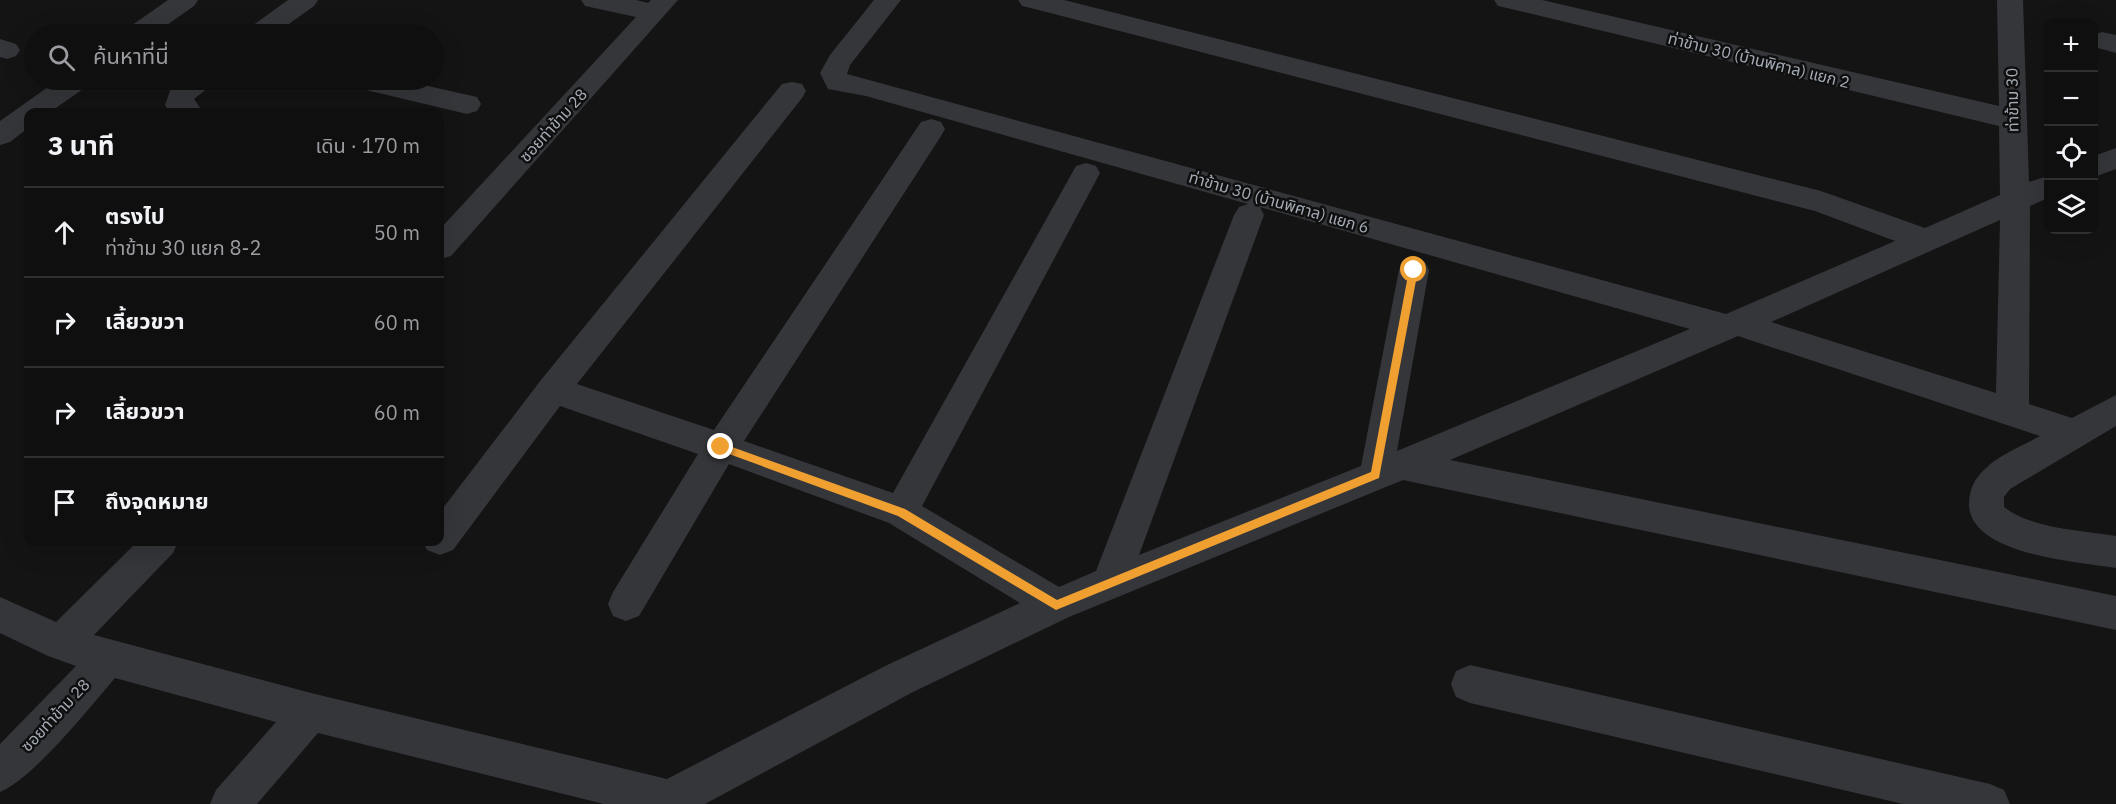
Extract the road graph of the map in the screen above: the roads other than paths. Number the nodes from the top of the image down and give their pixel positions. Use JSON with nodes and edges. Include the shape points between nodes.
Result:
{"nodes":[{"id":1,"x":184,"y":0,"type":"edge"},
{"id":2,"x":305,"y":0,"type":"edge"},
{"id":3,"x":594,"y":0,"type":"edge"},
{"id":4,"x":888,"y":0,"type":"edge"},
{"id":5,"x":1030,"y":0,"type":"edge"},
{"id":6,"x":1507,"y":0,"type":"edge"},
{"id":7,"x":2010,"y":0,"type":"edge"},
{"id":8,"x":659,"y":6,"type":"edge"},
{"id":9,"x":151,"y":24,"type":"edge"},
{"id":10,"x":272,"y":24,"type":"edge"},
{"id":11,"x":62,"y":90,"type":"edge"},
{"id":12,"x":187,"y":90,"type":"edge"},
{"id":13,"x":406,"y":90,"type":"edge"},
{"id":14,"x":792,"y":91,"type":"dead end"},
{"id":15,"x":467,"y":104,"type":"dead end"},
{"id":16,"x":37,"y":108,"type":"edge"},
{"id":17,"x":184,"y":108,"type":"edge"},
{"id":18,"x":24,"y":117,"type":"edge"},
{"id":19,"x":2012,"y":119,"type":"junction"},
{"id":20,"x":931,"y":129,"type":"dead end"},
{"id":21,"x":0,"y":135,"type":"edge"},
{"id":22,"x":2116,"y":158,"type":"edge"},
{"id":23,"x":2098,"y":165,"type":"edge"},
{"id":24,"x":1086,"y":173,"type":"dead end"},
{"id":25,"x":2044,"y":188,"type":"edge"},
{"id":26,"x":2015,"y":200,"type":"junction"},
{"id":27,"x":1249,"y":215,"type":"dead end"},
{"id":28,"x":1926,"y":240,"type":"junction"},
{"id":29,"x":444,"y":244,"type":"edge"},
{"id":30,"x":1414,"y":270,"type":"dead end"},
{"id":31,"x":1732,"y":325,"type":"junction"},
{"id":32,"x":553,"y":390,"type":"junction"},
{"id":33,"x":2116,"y":409,"type":"edge"},
{"id":34,"x":2012,"y":413,"type":"junction"},
{"id":35,"x":2075,"y":433,"type":"junction"},
{"id":36,"x":721,"y":447,"type":"junction"},
{"id":37,"x":1389,"y":470,"type":"junction"},
{"id":38,"x":902,"y":512,"type":"junction"},
{"id":39,"x":444,"y":532,"type":"edge"},
{"id":40,"x":156,"y":546,"type":"edge"},
{"id":41,"x":2116,"y":552,"type":"edge"},
{"id":42,"x":1111,"y":581,"type":"junction"},
{"id":43,"x":626,"y":604,"type":"dead end"},
{"id":44,"x":1056,"y":605,"type":"junction"},
{"id":45,"x":2116,"y":613,"type":"edge"},
{"id":46,"x":0,"y":614,"type":"edge"},
{"id":47,"x":61,"y":643,"type":"junction"},
{"id":48,"x":108,"y":658,"type":"junction"},
{"id":49,"x":1470,"y":684,"type":"dead end"},
{"id":50,"x":311,"y":712,"type":"junction"},
{"id":51,"x":0,"y":772,"type":"edge"},
{"id":52,"x":672,"y":803,"type":"edge"},
{"id":53,"x":230,"y":804,"type":"edge"},
{"id":54,"x":1990,"y":804,"type":"edge"}],
"edges":[{"from":1,"to":9,"type":"street"},
{"from":2,"to":10,"type":"street"},
{"from":3,"to":8,"type":"street"},
{"from":4,"to":31,"type":"street","name":"ท่าข้าม 30 (บ้านพิศาล) แยก 6","via":[[839,61],[833,73],[838,82]]},
{"from":5,"to":28,"type":"street","via":[[1821,202]]},
{"from":6,"to":19,"type":"street","name":"ท่าข้าม 30 (บ้านพิศาล) แยก 2"},
{"from":7,"to":19,"type":"street","name":"ท่าข้าม 30"},
{"from":8,"to":29,"type":"street","name":"ซอยท่าข้าม 28"},
{"from":11,"to":16,"type":"street"},
{"from":12,"to":17,"type":"street","via":[[179,105]]},
{"from":13,"to":15,"type":"street"},
{"from":14,"to":32,"type":"street"},
{"from":18,"to":21,"type":"street"},
{"from":19,"to":26,"type":"street","name":"ท่าข้าม 30"},
{"from":20,"to":36,"type":"street"},
{"from":22,"to":23,"type":"street"},
{"from":24,"to":38,"type":"street"},
{"from":25,"to":26,"type":"street"},
{"from":26,"to":28,"type":"street"},
{"from":26,"to":34,"type":"street","name":"ท่าข้าม 30"},
{"from":27,"to":42,"type":"street"},
{"from":28,"to":31,"type":"street"},
{"from":30,"to":37,"type":"street"},
{"from":31,"to":34,"type":"street","name":"ท่าข้าม 30 (บ้านพิศาล) แยก 6"},
{"from":31,"to":37,"type":"street"},
{"from":32,"to":36,"type":"street"},
{"from":32,"to":39,"type":"street"},
{"from":33,"to":35,"type":"street"},
{"from":34,"to":35,"type":"street","name":"ท่าข้าม 30 (บ้านพิศาล) แยก 6"},
{"from":35,"to":41,"type":"street","via":[[1998,478],[1986,493],[1987,514],[2004,528],[2033,538]]},
{"from":36,"to":38,"type":"street"},
{"from":36,"to":43,"type":"street"},
{"from":37,"to":42,"type":"street"},
{"from":37,"to":45,"type":"street"},
{"from":38,"to":44,"type":"street"},
{"from":40,"to":47,"type":"street"},
{"from":42,"to":44,"type":"street"},
{"from":44,"to":52,"type":"street","via":[[899,679]]},
{"from":46,"to":47,"type":"street"},
{"from":47,"to":48,"type":"street"},
{"from":48,"to":50,"type":"street"},
{"from":48,"to":51,"type":"street","name":"ซอยท่าข้าม 28"},
{"from":49,"to":54,"type":"street"},
{"from":50,"to":52,"type":"street"},
{"from":50,"to":53,"type":"street"}]}
